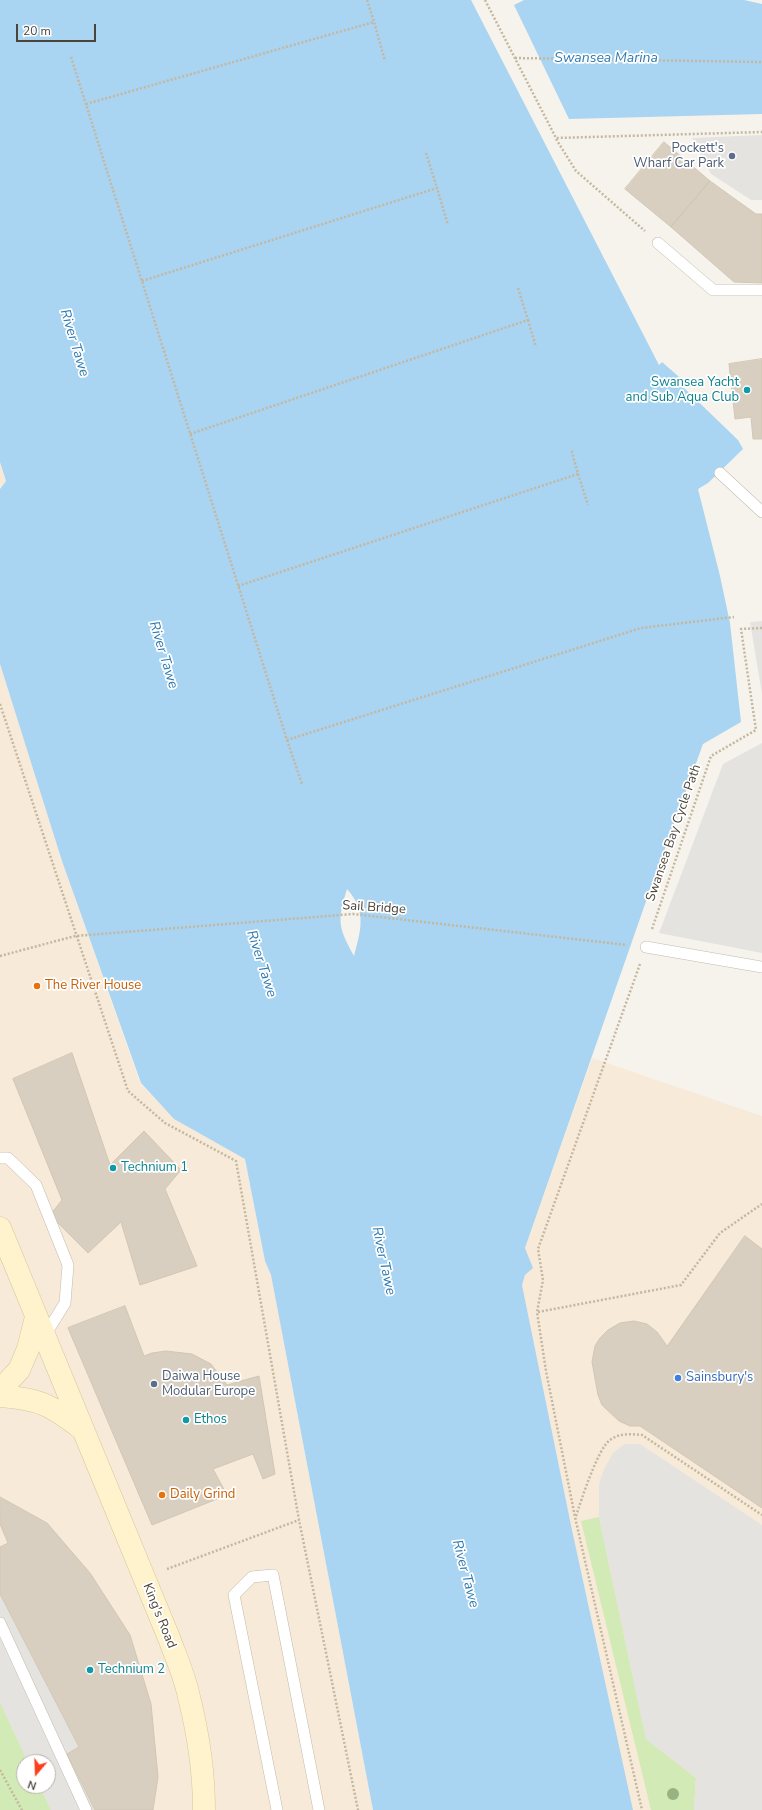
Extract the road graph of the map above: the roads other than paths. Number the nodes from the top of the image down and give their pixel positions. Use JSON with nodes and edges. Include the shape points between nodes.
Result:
{"nodes":[{"id":1,"x":658,"y":242,"type":"road end"},
{"id":2,"x":762,"y":290,"type":"edge"},
{"id":3,"x":720,"y":473,"type":"dead end"},
{"id":4,"x":762,"y":512,"type":"edge"},
{"id":5,"x":646,"y":947,"type":"road end"},
{"id":6,"x":762,"y":968,"type":"edge"},
{"id":7,"x":0,"y":1158,"type":"edge"},
{"id":8,"x":0,"y":1228,"type":"edge"},
{"id":9,"x":40,"y":1327,"type":"junction"},
{"id":10,"x":0,"y":1390,"type":"edge"},
{"id":11,"x":0,"y":1396,"type":"edge"},
{"id":12,"x":83,"y":1429,"type":"junction"},
{"id":13,"x":0,"y":1623,"type":"edge"},
{"id":14,"x":86,"y":1810,"type":"edge"},
{"id":15,"x":204,"y":1810,"type":"edge"},
{"id":16,"x":277,"y":1810,"type":"edge"},
{"id":17,"x":319,"y":1810,"type":"edge"}],
"edges":[{"from":1,"to":2,"type":"lane","via":[[712,290]]},
{"from":3,"to":4,"type":"lane"},
{"from":5,"to":6,"type":"lane"},
{"from":7,"to":9,"type":"lane","via":[[8,1158],[36,1185],[68,1265],[65,1303]]},
{"from":8,"to":9,"type":"street","name":"King's Road"},
{"from":9,"to":10,"type":"street","via":[[19,1370]]},
{"from":9,"to":12,"type":"street","name":"King's Road"},
{"from":11,"to":12,"type":"street","via":[[28,1398],[57,1409]]},
{"from":12,"to":15,"type":"street","name":"King's Road","via":[[169,1638],[189,1695],[204,1791]]},
{"from":13,"to":14,"type":"lane"},
{"from":16,"to":17,"type":"lane","via":[[234,1595],[252,1577],[273,1575]]}]}
